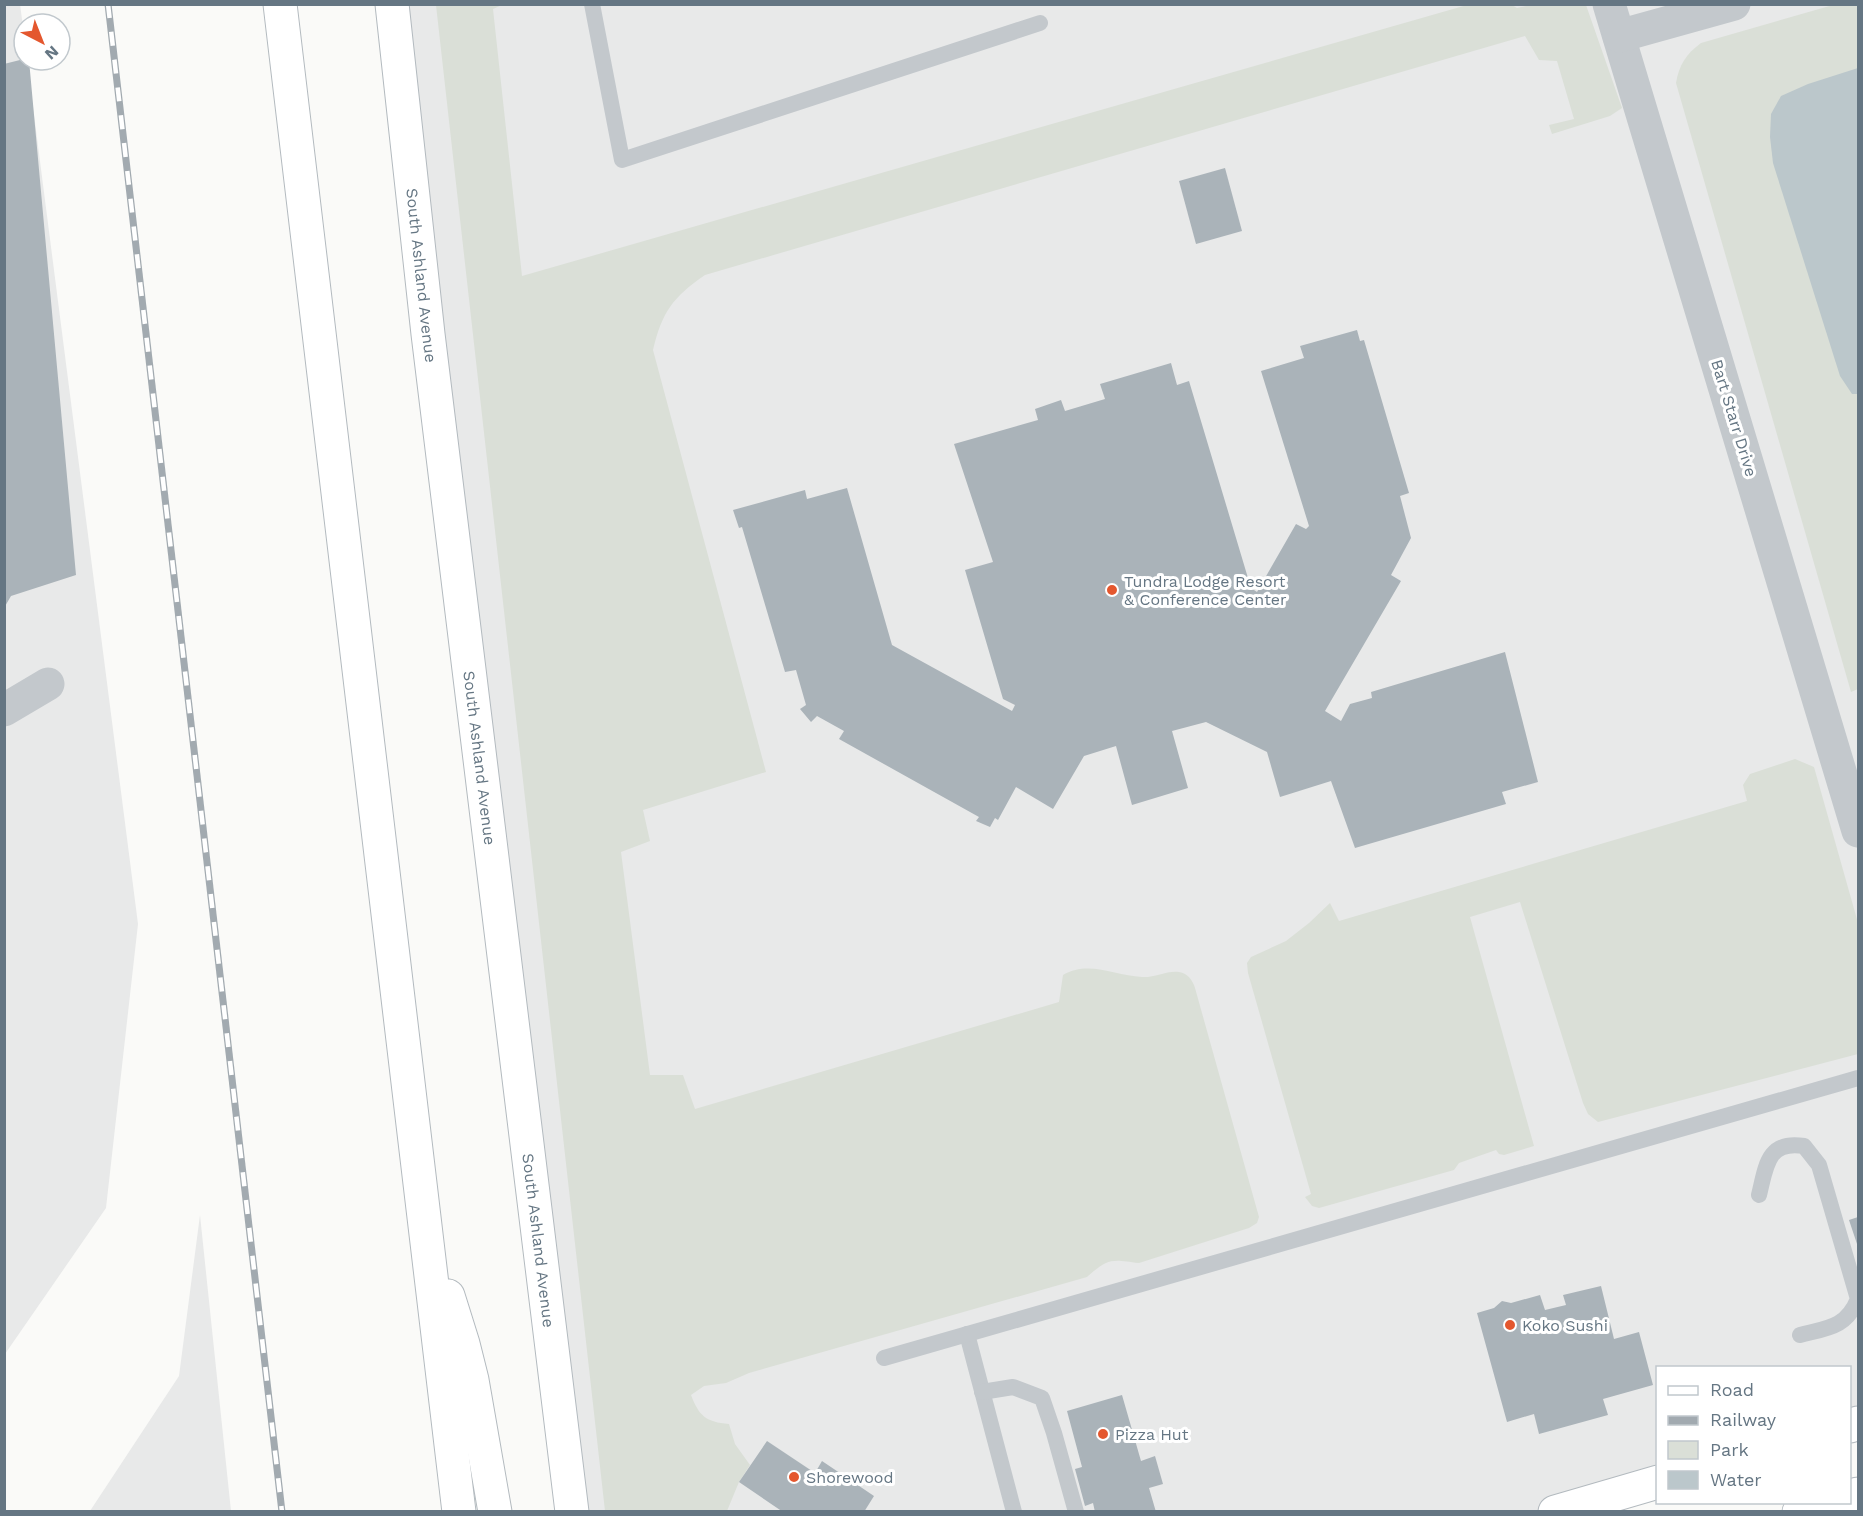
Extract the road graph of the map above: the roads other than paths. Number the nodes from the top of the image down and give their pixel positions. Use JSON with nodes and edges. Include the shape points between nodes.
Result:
{"nodes":[{"id":1,"x":280,"y":4,"type":"edge"},
{"id":2,"x":392,"y":4,"type":"edge"},
{"id":3,"x":592,"y":4,"type":"edge"},
{"id":4,"x":1608,"y":4,"type":"edge"},
{"id":5,"x":1734,"y":4,"type":"edge"},
{"id":6,"x":1040,"y":23,"type":"dead end"},
{"id":7,"x":1619,"y":36,"type":"junction"},
{"id":8,"x":48,"y":684,"type":"dead end"},
{"id":9,"x":4,"y":710,"type":"edge"},
{"id":10,"x":1858,"y":831,"type":"edge"},
{"id":11,"x":1858,"y":1078,"type":"edge"},
{"id":12,"x":1759,"y":1195,"type":"dead end"},
{"id":13,"x":425,"y":1225,"type":"junction"},
{"id":14,"x":967,"y":1334,"type":"junction"},
{"id":15,"x":1800,"y":1335,"type":"dead end"},
{"id":16,"x":884,"y":1358,"type":"dead end"},
{"id":17,"x":982,"y":1392,"type":"junction"},
{"id":18,"x":1656,"y":1483,"type":"edge"},
{"id":19,"x":1826,"y":1504,"type":"edge"},
{"id":20,"x":459,"y":1512,"type":"edge"},
{"id":21,"x":495,"y":1512,"type":"edge"},
{"id":22,"x":572,"y":1512,"type":"edge"},
{"id":23,"x":1014,"y":1512,"type":"edge"},
{"id":24,"x":1076,"y":1512,"type":"edge"},
{"id":25,"x":1555,"y":1512,"type":"edge"},
{"id":26,"x":1799,"y":1512,"type":"edge"}],
"edges":[{"from":1,"to":13,"type":"main road"},
{"from":2,"to":22,"type":"main road","name":"South Ashland Avenue","via":[[428,334]]},
{"from":3,"to":6,"type":"lane","via":[[622,160]]},
{"from":4,"to":7,"type":"street","name":"Bart Starr Drive"},
{"from":5,"to":7,"type":"street"},
{"from":7,"to":10,"type":"street","name":"Bart Starr Drive"},
{"from":8,"to":9,"type":"street"},
{"from":11,"to":14,"type":"lane"},
{"from":12,"to":15,"type":"lane","via":[[1768,1159],[1778,1148],[1790,1144],[1804,1146],[1819,1165],[1858,1299],[1854,1309],[1836,1326]]},
{"from":13,"to":20,"type":"main road"},
{"from":13,"to":21,"type":"main road","via":[[463,1344]]},
{"from":14,"to":16,"type":"lane"},
{"from":14,"to":17,"type":"lane"},
{"from":17,"to":23,"type":"lane"},
{"from":17,"to":24,"type":"lane","via":[[1013,1387],[1042,1398]]},
{"from":18,"to":25,"type":"main road"},
{"from":19,"to":26,"type":"main road"}]}
